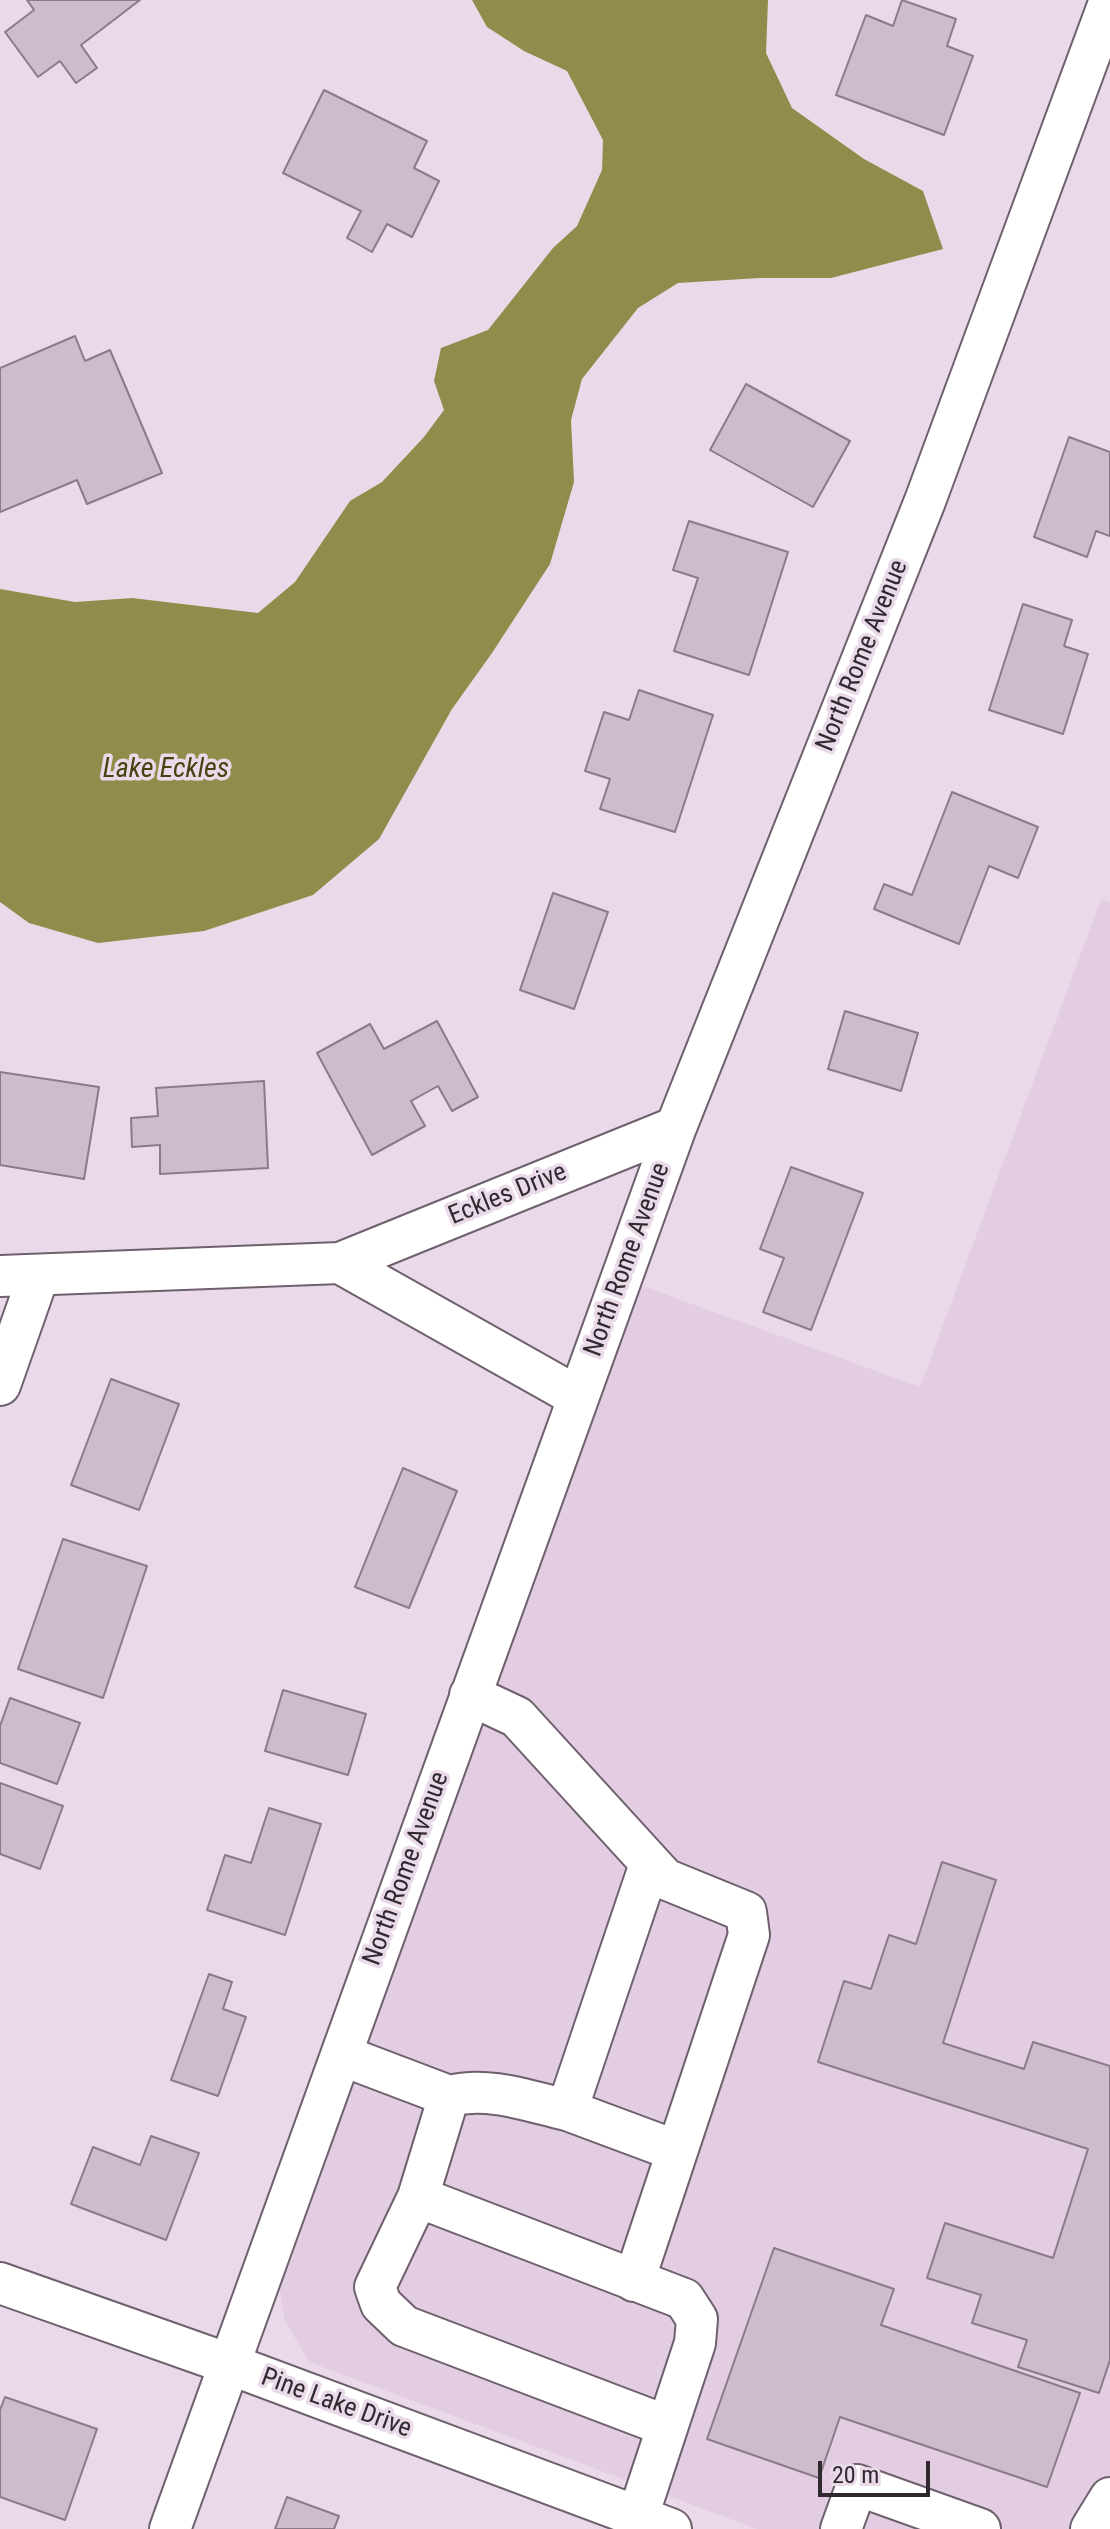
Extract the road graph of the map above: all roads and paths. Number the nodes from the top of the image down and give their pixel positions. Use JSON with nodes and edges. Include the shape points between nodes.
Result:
{"nodes":[{"id":1,"x":1110,"y":0,"type":"edge"},
{"id":2,"x":676,"y":1127,"type":"junction"},
{"id":3,"x":340,"y":1263,"type":"junction"},
{"id":4,"x":19,"y":1276,"type":"edge"},
{"id":5,"x":0,"y":1385,"type":"edge"},
{"id":6,"x":578,"y":1397,"type":"junction"},
{"id":7,"x":470,"y":1695,"type":"junction"},
{"id":8,"x":650,"y":1864,"type":"junction"},
{"id":9,"x":341,"y":2055,"type":"junction"},
{"id":10,"x":449,"y":2096,"type":"junction"},
{"id":11,"x":567,"y":2110,"type":"junction"},
{"id":12,"x":677,"y":2151,"type":"junction"},
{"id":13,"x":418,"y":2197,"type":"junction"},
{"id":14,"x":634,"y":2281,"type":"junction"},
{"id":15,"x":0,"y":2283,"type":"edge"},
{"id":16,"x":229,"y":2364,"type":"junction"},
{"id":17,"x":667,"y":2426,"type":"junction"},
{"id":18,"x":1110,"y":2498,"type":"edge"},
{"id":19,"x":654,"y":2523,"type":"edge"},
{"id":20,"x":170,"y":2529,"type":"edge"},
{"id":21,"x":841,"y":2529,"type":"edge"},
{"id":22,"x":980,"y":2529,"type":"edge"},
{"id":23,"x":1091,"y":2529,"type":"edge"}],
"edges":[{"from":1,"to":2,"type":"street","name":"North Rome Avenue","via":[[919,516]]},
{"from":2,"to":3,"type":"street","name":"Eckles Drive"},
{"from":2,"to":6,"type":"street","name":"North Rome Avenue"},
{"from":3,"to":4,"type":"street","name":"Eckles Drive"},
{"from":3,"to":6,"type":"street"},
{"from":4,"to":5,"type":"street"},
{"from":6,"to":7,"type":"street","name":"North Rome Avenue"},
{"from":7,"to":8,"type":"street","via":[[517,1717]]},
{"from":7,"to":9,"type":"street","name":"North Rome Avenue"},
{"from":8,"to":11,"type":"street"},
{"from":8,"to":12,"type":"street","via":[[665,1879],[746,1912],[749,1935]]},
{"from":9,"to":10,"type":"street"},
{"from":9,"to":16,"type":"street","name":"North Rome Avenue"},
{"from":10,"to":11,"type":"street","via":[[486,2092]]},
{"from":10,"to":13,"type":"street"},
{"from":11,"to":12,"type":"street"},
{"from":12,"to":14,"type":"street"},
{"from":13,"to":14,"type":"street"},
{"from":13,"to":17,"type":"street","via":[[375,2287],[381,2304],[404,2326]]},
{"from":14,"to":17,"type":"street","via":[[684,2299],[697,2319],[695,2343]]},
{"from":15,"to":16,"type":"street","name":"Pine Lake Drive"},
{"from":16,"to":19,"type":"street","name":"Pine Lake Drive"},
{"from":16,"to":20,"type":"street","name":"North Rome Avenue"},
{"from":17,"to":19,"type":"street"},
{"from":18,"to":23,"type":"street"},
{"from":21,"to":22,"type":"street","via":[[857,2485]]}]}
